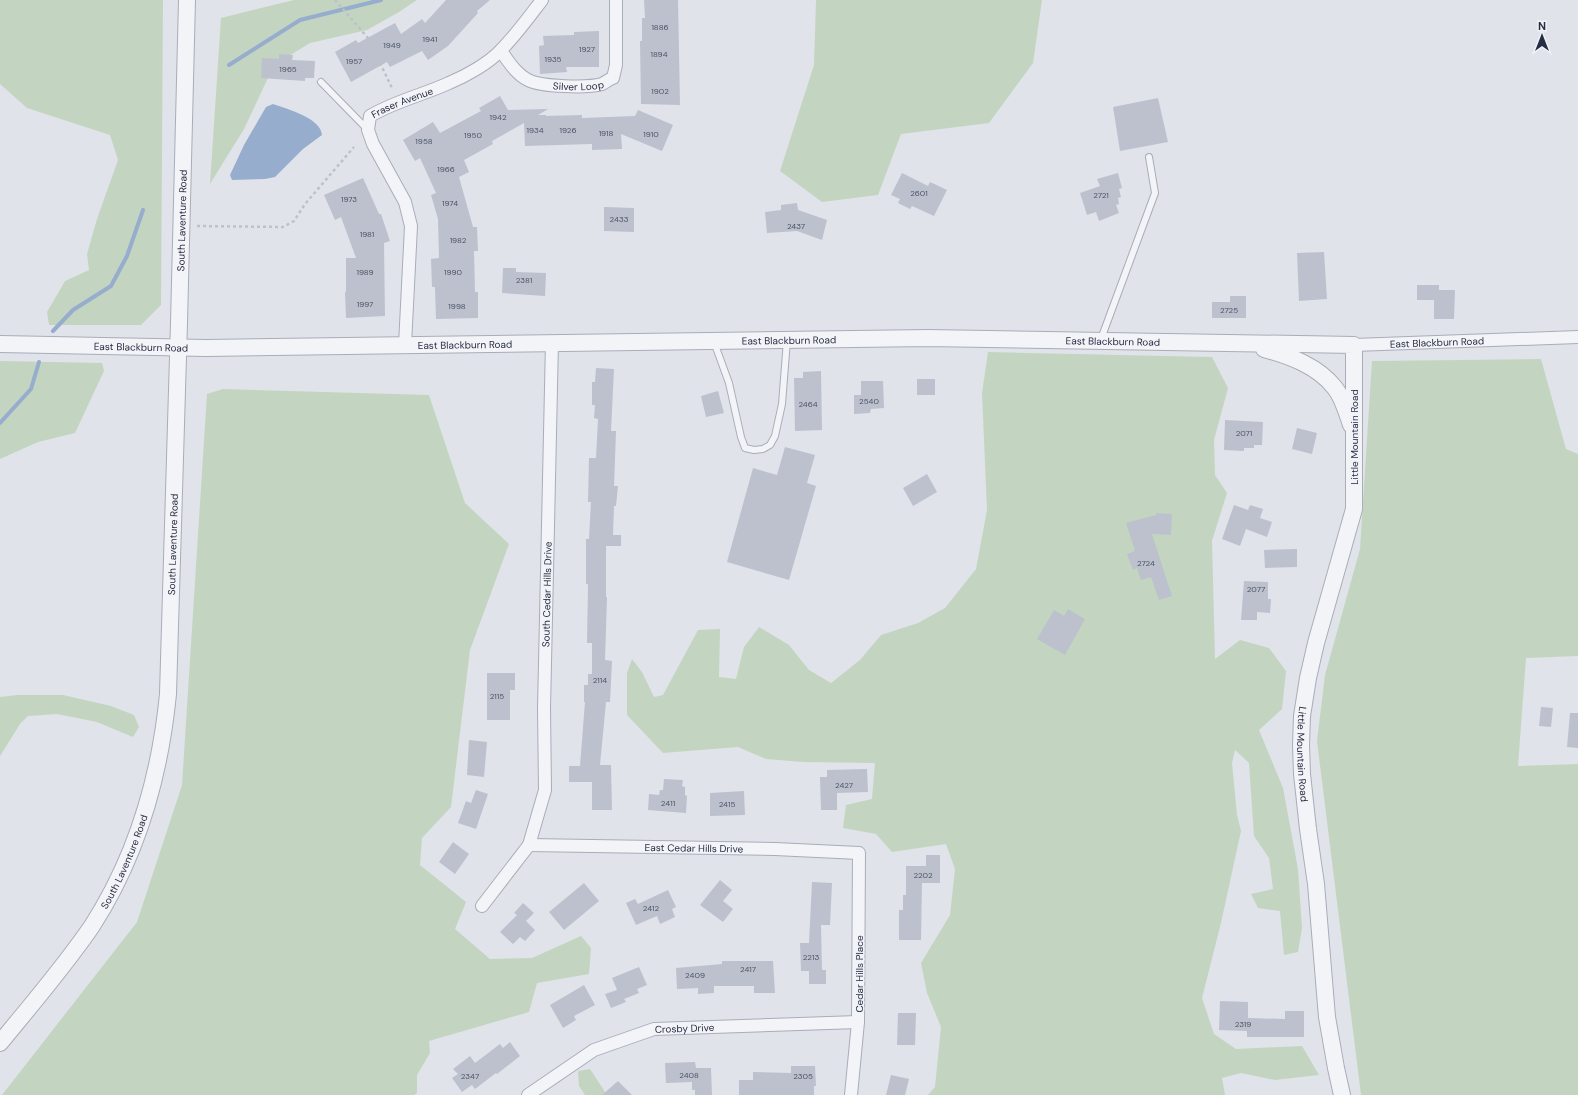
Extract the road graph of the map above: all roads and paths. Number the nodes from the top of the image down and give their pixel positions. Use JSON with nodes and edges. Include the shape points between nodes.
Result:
{"nodes":[{"id":1,"x":187,"y":0,"type":"edge"},
{"id":2,"x":335,"y":0,"type":"edge"},
{"id":3,"x":542,"y":0,"type":"edge"},
{"id":4,"x":616,"y":0,"type":"edge"},
{"id":5,"x":501,"y":51,"type":"junction"},
{"id":6,"x":321,"y":82,"type":"dead end"},
{"id":7,"x":392,"y":88,"type":"dead end"},
{"id":8,"x":368,"y":130,"type":"junction"},
{"id":9,"x":354,"y":147,"type":"dead end"},
{"id":10,"x":1149,"y":157,"type":"dead end"},
{"id":11,"x":197,"y":226,"type":"dead end"},
{"id":12,"x":1578,"y":338,"type":"edge"},
{"id":13,"x":713,"y":340,"type":"junction"},
{"id":14,"x":787,"y":340,"type":"junction"},
{"id":15,"x":1100,"y":341,"type":"junction"},
{"id":16,"x":552,"y":342,"type":"junction"},
{"id":17,"x":1239,"y":343,"type":"junction"},
{"id":18,"x":0,"y":344,"type":"edge"},
{"id":19,"x":405,"y":345,"type":"junction"},
{"id":20,"x":1354,"y":345,"type":"junction"},
{"id":21,"x":179,"y":347,"type":"junction"},
{"id":22,"x":1354,"y":434,"type":"junction"},
{"id":23,"x":529,"y":845,"type":"junction"},
{"id":24,"x":860,"y":854,"type":"joint"},
{"id":25,"x":482,"y":906,"type":"dead end"},
{"id":26,"x":858,"y":1022,"type":"junction"},
{"id":27,"x":0,"y":1043,"type":"edge"},
{"id":28,"x":528,"y":1095,"type":"edge"},
{"id":29,"x":851,"y":1095,"type":"edge"},
{"id":30,"x":1342,"y":1095,"type":"edge"}],
"edges":[{"from":1,"to":21,"type":"street","name":"South Laventure Road"},
{"from":2,"to":7,"type":"path","via":[[368,38]]},
{"from":3,"to":5,"type":"street","name":"Fraser Avenue"},
{"from":4,"to":5,"type":"street","name":"Silver Loop","via":[[616,65],[613,78],[602,84],[543,85],[528,81],[515,71]]},
{"from":5,"to":8,"type":"street","name":"Fraser Avenue","via":[[451,83],[400,100],[370,116]]},
{"from":6,"to":8,"type":"lane"},
{"from":8,"to":19,"type":"street","name":"Fraser Avenue","via":[[405,202],[411,226]]},
{"from":9,"to":11,"type":"path","via":[[305,204],[294,221],[283,227]]},
{"from":10,"to":15,"type":"lane","via":[[1155,193]]},
{"from":12,"to":20,"type":"street","name":"East Blackburn Road"},
{"from":13,"to":14,"type":"street","name":"East Blackburn Road"},
{"from":13,"to":14,"type":"lane","via":[[730,384],[745,448],[754,450],[763,450],[770,445],[775,436],[782,404]]},
{"from":13,"to":16,"type":"street","name":"East Blackburn Road"},
{"from":14,"to":15,"type":"street","name":"East Blackburn Road","via":[[928,338]]},
{"from":15,"to":17,"type":"street","name":"East Blackburn Road"},
{"from":16,"to":19,"type":"street","name":"East Blackburn Road"},
{"from":16,"to":23,"type":"street","name":"South Cedar Hills Drive","via":[[544,702],[545,790]]},
{"from":17,"to":20,"type":"street","name":"East Blackburn Road"},
{"from":17,"to":22,"type":"street","via":[[1288,355],[1315,370],[1335,388]]},
{"from":18,"to":21,"type":"street","name":"East Blackburn Road"},
{"from":19,"to":21,"type":"street","name":"East Blackburn Road"},
{"from":20,"to":22,"type":"street","name":"Little Mountain Road"},
{"from":21,"to":27,"type":"street","name":"South Laventure Road","via":[[168,694],[156,774],[135,840],[106,901],[77,947]]},
{"from":22,"to":30,"type":"street","name":"Little Mountain Road","via":[[1354,509],[1308,678],[1302,716],[1301,745],[1327,1017]]},
{"from":23,"to":24,"type":"street","name":"East Cedar Hills Drive","via":[[775,849]]},
{"from":23,"to":25,"type":"street"},
{"from":24,"to":26,"type":"street","name":"Cedar Hills Place"},
{"from":26,"to":28,"type":"street","name":"Crosby Drive","via":[[654,1029],[594,1050]]},
{"from":26,"to":29,"type":"street","name":"Cedar Hills Place"}]}
